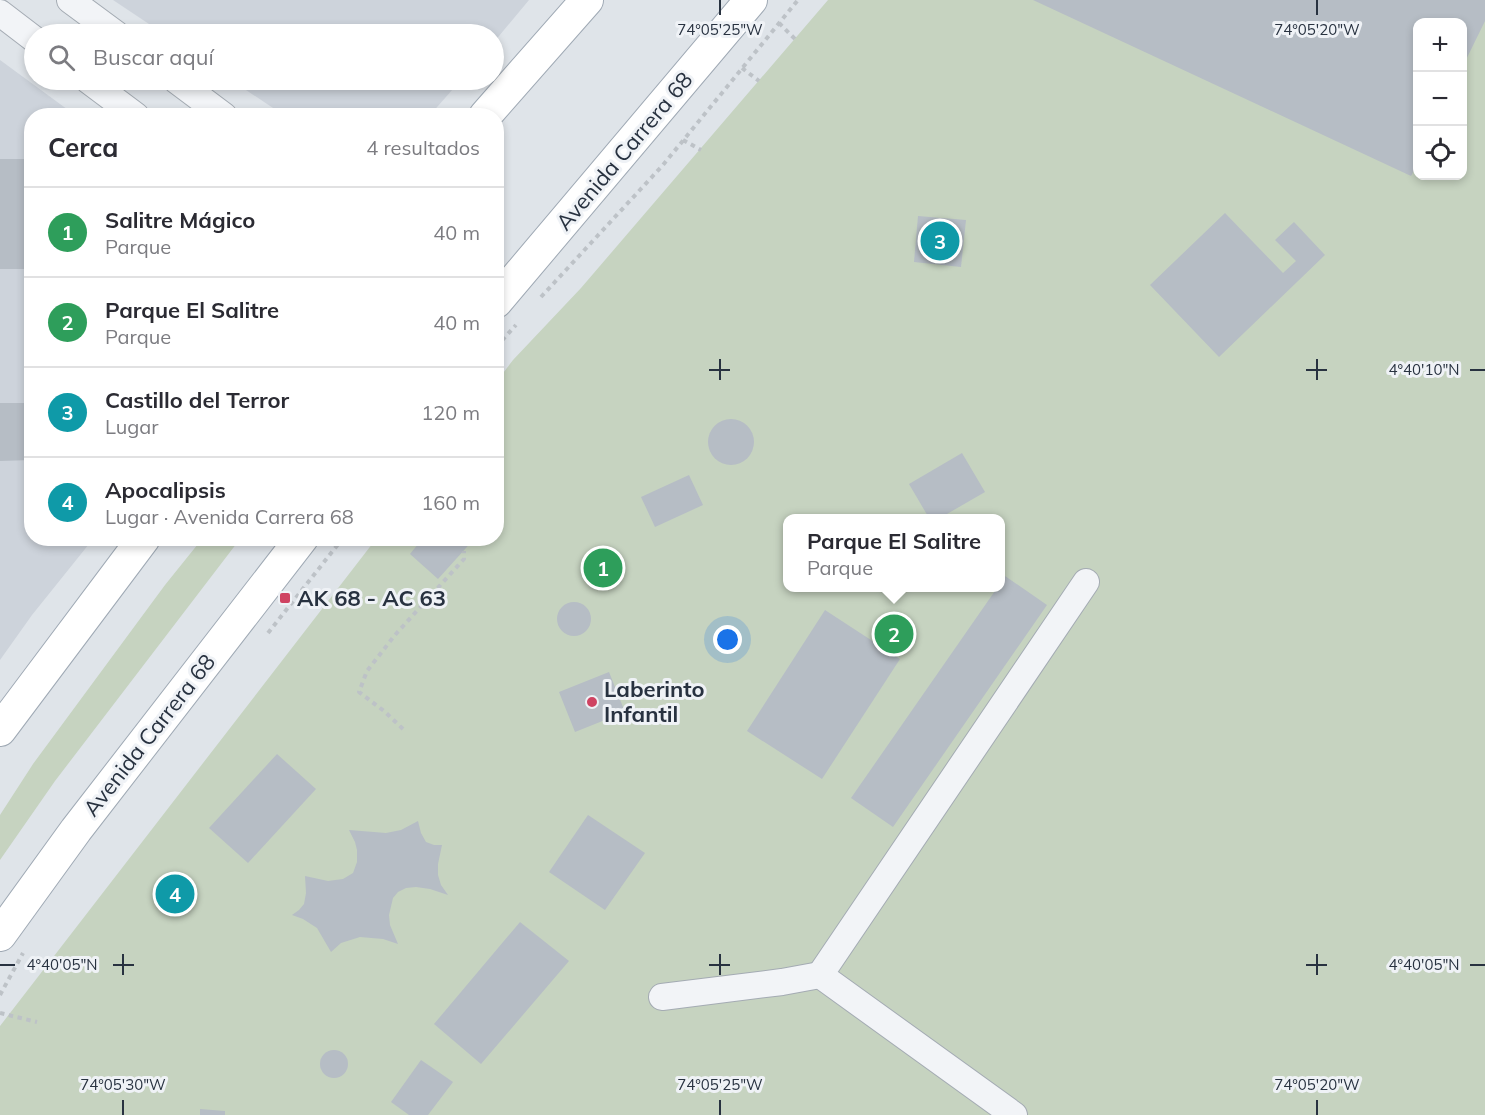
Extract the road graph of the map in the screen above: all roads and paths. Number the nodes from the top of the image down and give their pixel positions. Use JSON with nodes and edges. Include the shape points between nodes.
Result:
{"nodes":[{"id":1,"x":70,"y":0,"type":"edge"},
{"id":2,"x":587,"y":0,"type":"edge"},
{"id":3,"x":751,"y":0,"type":"edge"},
{"id":4,"x":798,"y":0,"type":"edge"},
{"id":5,"x":0,"y":13,"type":"edge"},
{"id":6,"x":779,"y":23,"type":"junction"},
{"id":7,"x":102,"y":24,"type":"edge"},
{"id":8,"x":24,"y":31,"type":"edge"},
{"id":9,"x":795,"y":39,"type":"dead end"},
{"id":10,"x":742,"y":68,"type":"junction"},
{"id":11,"x":759,"y":81,"type":"dead end"},
{"id":12,"x":101,"y":90,"type":"edge"},
{"id":13,"x":189,"y":90,"type":"edge"},
{"id":14,"x":125,"y":108,"type":"edge"},
{"id":15,"x":213,"y":108,"type":"edge"},
{"id":16,"x":492,"y":108,"type":"edge"},
{"id":17,"x":682,"y":140,"type":"junction"},
{"id":18,"x":700,"y":150,"type":"dead end"},
{"id":19,"x":534,"y":304,"type":"dead end"},
{"id":20,"x":508,"y":311,"type":"edge"},
{"id":21,"x":138,"y":546,"type":"edge"},
{"id":22,"x":296,"y":546,"type":"edge"},
{"id":23,"x":464,"y":551,"type":"dead end"},
{"id":24,"x":1086,"y":582,"type":"dead end"},
{"id":25,"x":403,"y":729,"type":"dead end"},
{"id":26,"x":0,"y":730,"type":"edge"},
{"id":27,"x":0,"y":935,"type":"edge"},
{"id":28,"x":820,"y":975,"type":"junction"},
{"id":29,"x":662,"y":997,"type":"dead end"},
{"id":30,"x":0,"y":1013,"type":"edge"},
{"id":31,"x":37,"y":1022,"type":"dead end"},
{"id":32,"x":1014,"y":1115,"type":"edge"}],
"edges":[{"from":1,"to":7,"type":"street"},
{"from":2,"to":16,"type":"main road"},
{"from":3,"to":20,"type":"main road","name":"Avenida Carrera 68"},
{"from":4,"to":6,"type":"path"},
{"from":5,"to":8,"type":"street"},
{"from":6,"to":9,"type":"path"},
{"from":6,"to":10,"type":"path"},
{"from":10,"to":11,"type":"path"},
{"from":10,"to":17,"type":"path"},
{"from":12,"to":14,"type":"street"},
{"from":13,"to":15,"type":"street"},
{"from":17,"to":18,"type":"path"},
{"from":17,"to":19,"type":"path"},
{"from":21,"to":26,"type":"main road"},
{"from":22,"to":27,"type":"main road","name":"Avenida Carrera 68","via":[[76,830]]},
{"from":23,"to":25,"type":"path","via":[[464,559],[367,671],[359,692]]},
{"from":24,"to":28,"type":"street"},
{"from":28,"to":29,"type":"street"},
{"from":28,"to":32,"type":"street"},
{"from":30,"to":31,"type":"path"}]}
